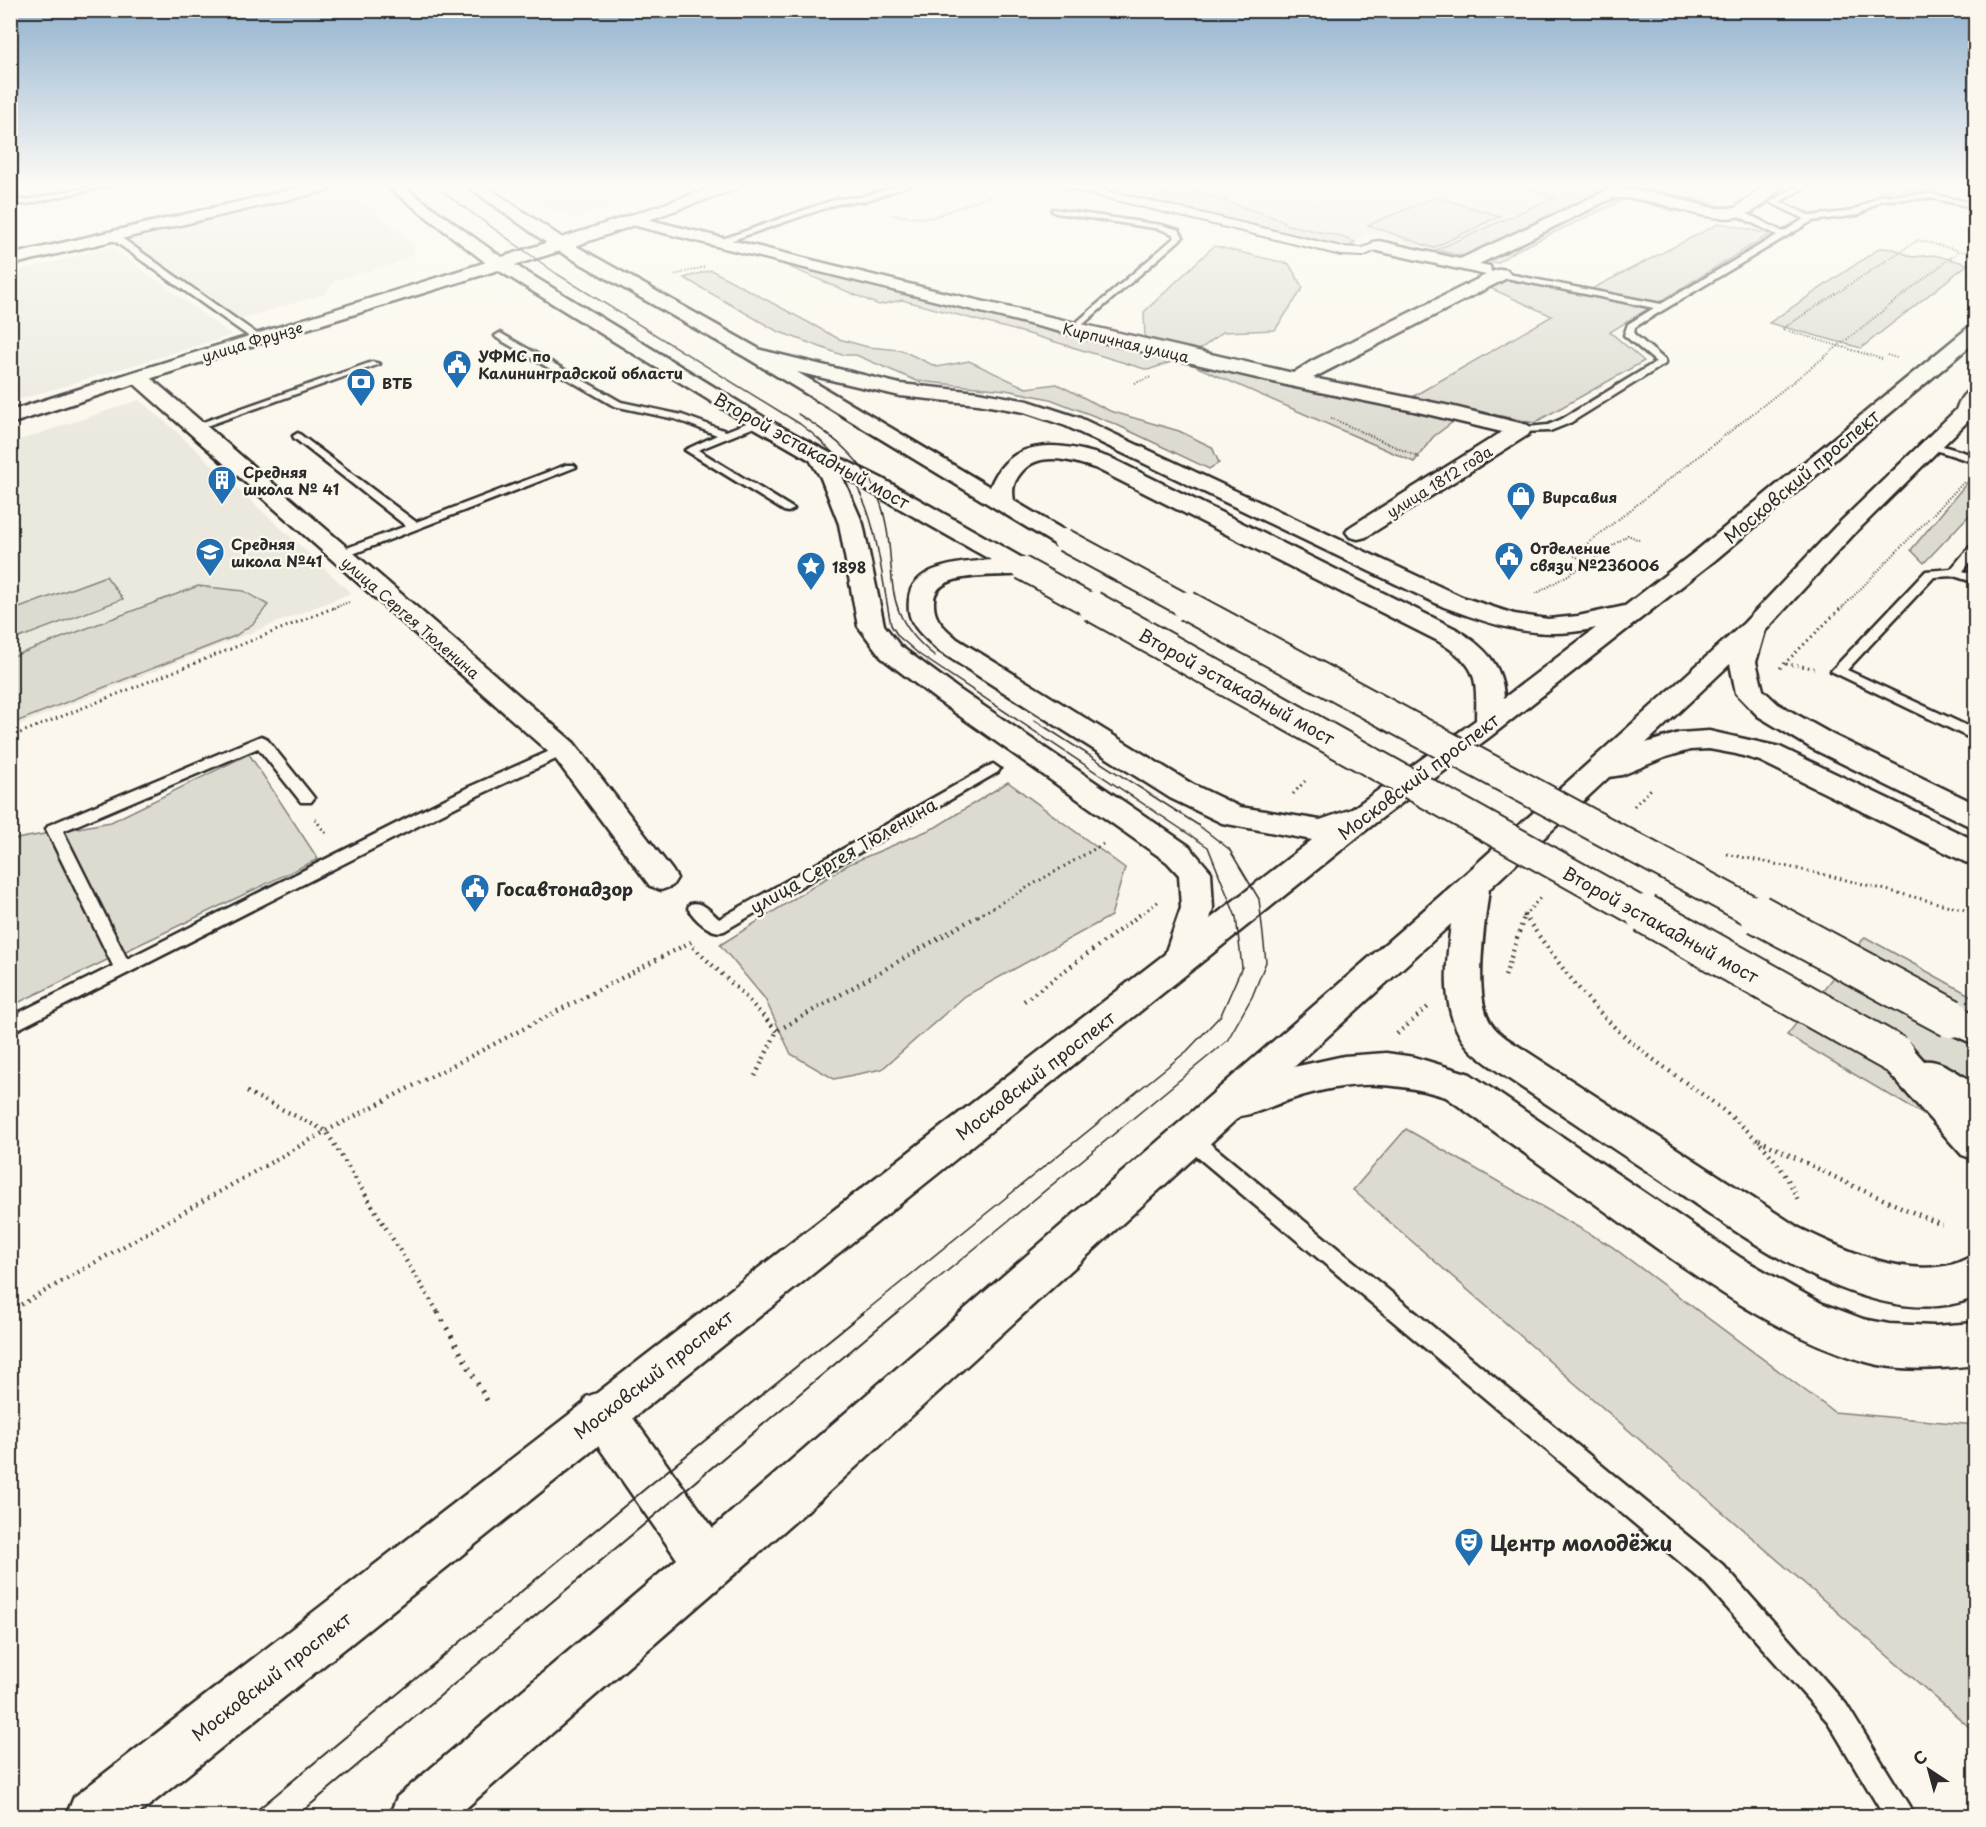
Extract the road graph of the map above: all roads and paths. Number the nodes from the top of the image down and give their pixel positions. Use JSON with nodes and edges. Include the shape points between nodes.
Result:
{"nodes":[{"id":1,"x":161,"y":270,"type":"edge"},
{"id":2,"x":480,"y":270,"type":"edge"},
{"id":3,"x":511,"y":270,"type":"edge"},
{"id":4,"x":606,"y":270,"type":"edge"},
{"id":5,"x":832,"y":270,"type":"edge"},
{"id":6,"x":1141,"y":270,"type":"edge"},
{"id":7,"x":1488,"y":270,"type":"edge"},
{"id":8,"x":1724,"y":270,"type":"edge"},
{"id":9,"x":1872,"y":270,"type":"edge"},
{"id":10,"x":1934,"y":270,"type":"edge"},
{"id":11,"x":1501,"y":273,"type":"junction"},
{"id":12,"x":1662,"y":307,"type":"junction"},
{"id":13,"x":1073,"y":330,"type":"junction"},
{"id":14,"x":1976,"y":331,"type":"edge"},
{"id":15,"x":500,"y":336,"type":"dead end"},
{"id":16,"x":257,"y":338,"type":"junction"},
{"id":17,"x":1840,"y":347,"type":"junction"},
{"id":18,"x":754,"y":354,"type":"junction"},
{"id":19,"x":1882,"y":359,"type":"dead end"},
{"id":20,"x":375,"y":364,"type":"dead end"},
{"id":21,"x":138,"y":377,"type":"junction"},
{"id":22,"x":1295,"y":381,"type":"junction"},
{"id":23,"x":1914,"y":382,"type":"junction"},
{"id":24,"x":1961,"y":392,"type":"edge"},
{"id":25,"x":10,"y":418,"type":"edge"},
{"id":26,"x":758,"y":422,"type":"junction"},
{"id":27,"x":194,"y":427,"type":"junction"},
{"id":28,"x":1520,"y":430,"type":"junction"},
{"id":29,"x":726,"y":435,"type":"junction"},
{"id":30,"x":298,"y":436,"type":"dead end"},
{"id":31,"x":1933,"y":446,"type":"junction"},
{"id":32,"x":818,"y":456,"type":"junction"},
{"id":33,"x":1976,"y":460,"type":"edge"},
{"id":34,"x":570,"y":467,"type":"dead end"},
{"id":35,"x":1969,"y":477,"type":"dead end"},
{"id":36,"x":1003,"y":505,"type":"junction"},
{"id":37,"x":788,"y":509,"type":"dead end"},
{"id":38,"x":414,"y":526,"type":"junction"},
{"id":39,"x":1358,"y":532,"type":"dead end"},
{"id":40,"x":1639,"y":540,"type":"dead end"},
{"id":41,"x":1976,"y":547,"type":"edge"},
{"id":42,"x":340,"y":555,"type":"junction"},
{"id":43,"x":1588,"y":563,"type":"junction"},
{"id":44,"x":1022,"y":568,"type":"junction"},
{"id":45,"x":1955,"y":572,"type":"junction"},
{"id":46,"x":1976,"y":579,"type":"edge"},
{"id":47,"x":380,"y":590,"type":"junction"},
{"id":48,"x":1534,"y":596,"type":"dead end"},
{"id":49,"x":1634,"y":611,"type":"junction"},
{"id":50,"x":1753,"y":629,"type":"junction"},
{"id":51,"x":1750,"y":693,"type":"junction"},
{"id":52,"x":1491,"y":722,"type":"junction"},
{"id":53,"x":1976,"y":736,"type":"edge"},
{"id":54,"x":10,"y":737,"type":"edge"},
{"id":55,"x":564,"y":750,"type":"junction"},
{"id":56,"x":993,"y":769,"type":"dead end"},
{"id":57,"x":1583,"y":782,"type":"junction"},
{"id":58,"x":1653,"y":787,"type":"dead end"},
{"id":59,"x":306,"y":798,"type":"dead end"},
{"id":60,"x":1629,"y":811,"type":"dead end"},
{"id":61,"x":1364,"y":816,"type":"junction"},
{"id":62,"x":1976,"y":817,"type":"edge"},
{"id":63,"x":1111,"y":839,"type":"dead end"},
{"id":64,"x":1725,"y":854,"type":"dead end"},
{"id":65,"x":1976,"y":854,"type":"edge"},
{"id":66,"x":661,"y":878,"type":"dead end"},
{"id":67,"x":1473,"y":885,"type":"junction"},
{"id":68,"x":1548,"y":890,"type":"dead end"},
{"id":69,"x":696,"y":908,"type":"dead end"},
{"id":70,"x":1976,"y":908,"type":"edge"},
{"id":71,"x":1524,"y":915,"type":"junction"},
{"id":72,"x":718,"y":927,"type":"junction"},
{"id":73,"x":689,"y":944,"type":"junction"},
{"id":74,"x":1180,"y":961,"type":"junction"},
{"id":75,"x":123,"y":969,"type":"junction"},
{"id":76,"x":1503,"y":980,"type":"dead end"},
{"id":77,"x":1428,"y":1007,"type":"dead end"},
{"id":78,"x":1967,"y":1024,"type":"edge"},
{"id":79,"x":10,"y":1026,"type":"edge"},
{"id":80,"x":777,"y":1031,"type":"junction"},
{"id":81,"x":1388,"y":1041,"type":"dead end"},
{"id":82,"x":1896,"y":1055,"type":"junction"},
{"id":83,"x":755,"y":1076,"type":"dead end"},
{"id":84,"x":247,"y":1092,"type":"dead end"},
{"id":85,"x":1976,"y":1102,"type":"edge"},
{"id":86,"x":1223,"y":1108,"type":"junction"},
{"id":87,"x":326,"y":1131,"type":"junction"},
{"id":88,"x":1189,"y":1138,"type":"junction"},
{"id":89,"x":1759,"y":1140,"type":"junction"},
{"id":90,"x":1976,"y":1143,"type":"edge"},
{"id":91,"x":1800,"y":1209,"type":"dead end"},
{"id":92,"x":1942,"y":1225,"type":"dead end"},
{"id":93,"x":1976,"y":1274,"type":"edge"},
{"id":94,"x":10,"y":1311,"type":"edge"},
{"id":95,"x":1976,"y":1344,"type":"edge"},
{"id":96,"x":489,"y":1404,"type":"dead end"},
{"id":97,"x":602,"y":1413,"type":"junction"},
{"id":98,"x":709,"y":1563,"type":"junction"},
{"id":99,"x":93,"y":1816,"type":"edge"},
{"id":100,"x":416,"y":1816,"type":"edge"},
{"id":101,"x":1899,"y":1816,"type":"edge"}],
"edges":[{"from":1,"to":16,"type":"lane"},
{"from":2,"to":16,"type":"main road","name":"улица Фрунзе"},
{"from":3,"to":26,"type":"main road","name":"Второй эстакадный мост"},
{"from":4,"to":18,"type":"main road"},
{"from":5,"to":13,"type":"main road","name":"Кирпичная улица"},
{"from":6,"to":13,"type":"lane"},
{"from":7,"to":11,"type":"main road"},
{"from":8,"to":12,"type":"lane"},
{"from":9,"to":17,"type":"path","via":[[1782,329]]},
{"from":10,"to":17,"type":"path"},
{"from":11,"to":12,"type":"lane"},
{"from":11,"to":22,"type":"main road","via":[[1319,365]]},
{"from":12,"to":28,"type":"lane","via":[[1631,326],[1629,335],[1662,362],[1566,421],[1550,428]]},
{"from":13,"to":22,"type":"main road","name":"Кирпичная улица"},
{"from":14,"to":23,"type":"main road","name":"Московский проспект"},
{"from":15,"to":29,"type":"lane","via":[[618,404],[678,417]]},
{"from":16,"to":21,"type":"main road","name":"улица Фрунзе"},
{"from":17,"to":19,"type":"path"},
{"from":17,"to":43,"type":"path","via":[[1573,555]]},
{"from":18,"to":36,"type":"main road"},
{"from":18,"to":49,"type":"main road","via":[[900,390],[1028,407],[1073,422],[1453,602],[1495,617],[1561,627]]},
{"from":20,"to":27,"type":"lane"},
{"from":21,"to":25,"type":"main road","name":"улица Фрунзе"},
{"from":21,"to":27,"type":"main road","name":"улица Сергея Тюленина"},
{"from":22,"to":28,"type":"main road","name":"Кирпичная улица"},
{"from":23,"to":24,"type":"main road"},
{"from":23,"to":49,"type":"main road","name":"Московский проспект","via":[[1766,507]]},
{"from":24,"to":31,"type":"main road","via":[[1966,412]]},
{"from":26,"to":29,"type":"lane"},
{"from":26,"to":32,"type":"main road","name":"Второй эстакадный мост"},
{"from":27,"to":42,"type":"main road","name":"улица Сергея Тюленина"},
{"from":28,"to":39,"type":"main road","name":"улица 1812 года"},
{"from":29,"to":37,"type":"lane","via":[[690,450]]},
{"from":30,"to":38,"type":"lane"},
{"from":31,"to":33,"type":"lane"},
{"from":31,"to":50,"type":"main road","via":[[1844,531]]},
{"from":32,"to":44,"type":"main road","name":"Второй эстакадный мост"},
{"from":32,"to":74,"type":"main road","via":[[851,524],[871,626],[891,652],[1140,826],[1195,872],[1197,908]]},
{"from":34,"to":38,"type":"lane"},
{"from":35,"to":51,"type":"path","via":[[1832,619]]},
{"from":36,"to":52,"type":"main road","via":[[1002,486],[1014,465],[1026,458],[1050,452],[1078,454],[1105,464],[1468,648],[1482,662],[1490,682]]},
{"from":36,"to":78,"type":"main road","bridge":true},
{"from":38,"to":42,"type":"lane"},
{"from":40,"to":43,"type":"path","via":[[1628,535]]},
{"from":41,"to":45,"type":"lane"},
{"from":42,"to":47,"type":"main road","name":"улица Сергея Тюленина"},
{"from":43,"to":48,"type":"path"},
{"from":44,"to":61,"type":"main road","via":[[976,568],[937,579],[925,586],[920,599],[924,621],[948,645],[1181,791],[1233,816],[1322,831]]},
{"from":44,"to":82,"type":"main road","name":"Второй эстакадный мост","bridge":true},
{"from":45,"to":46,"type":"lane"},
{"from":45,"to":53,"type":"lane","via":[[1930,574],[1838,671]]},
{"from":47,"to":54,"type":"path"},
{"from":47,"to":55,"type":"main road","name":"улица Сергея Тюленина"},
{"from":49,"to":52,"type":"main road","name":"Московский проспект"},
{"from":50,"to":51,"type":"main road","via":[[1743,662]]},
{"from":50,"to":57,"type":"main road"},
{"from":51,"to":62,"type":"main road","via":[[1789,725]]},
{"from":52,"to":61,"type":"main road","name":"Московский проспект"},
{"from":55,"to":66,"type":"main road","name":"улица Сергея Тюленина"},
{"from":55,"to":75,"type":"lane","via":[[474,791]]},
{"from":56,"to":72,"type":"lane","name":"улица Сергея Тюленина"},
{"from":57,"to":65,"type":"main road","via":[[1646,752],[1701,740],[1770,754]]},
{"from":57,"to":67,"type":"main road"},
{"from":58,"to":60,"type":"path"},
{"from":59,"to":75,"type":"lane","via":[[261,741],[54,830]]},
{"from":61,"to":74,"type":"main road","name":"Московский проспект"},
{"from":63,"to":80,"type":"path"},
{"from":64,"to":70,"type":"path","via":[[1966,910]]},
{"from":67,"to":86,"type":"main road"},
{"from":67,"to":93,"type":"main road","via":[[1465,964],[1466,1005],[1477,1033],[1513,1062],[1785,1241],[1839,1268],[1895,1284],[1925,1286],[1960,1283]]},
{"from":68,"to":71,"type":"path"},
{"from":69,"to":72,"type":"lane"},
{"from":71,"to":76,"type":"path"},
{"from":71,"to":89,"type":"path","via":[[1558,964],[1623,1034]]},
{"from":72,"to":73,"type":"path"},
{"from":73,"to":80,"type":"path"},
{"from":73,"to":87,"type":"path"},
{"from":74,"to":97,"type":"main road","name":"Московский проспект"},
{"from":75,"to":79,"type":"lane"},
{"from":77,"to":81,"type":"path"},
{"from":80,"to":83,"type":"path"},
{"from":82,"to":85,"type":"main road","name":"Второй эстакадный мост"},
{"from":82,"to":90,"type":"main road"},
{"from":84,"to":87,"type":"path"},
{"from":86,"to":88,"type":"main road"},
{"from":86,"to":95,"type":"main road","via":[[1330,1072],[1408,1071],[1457,1085],[1743,1283],[1827,1327],[1864,1341]]},
{"from":87,"to":94,"type":"path"},
{"from":87,"to":96,"type":"path","via":[[451,1333]]},
{"from":88,"to":98,"type":"main road"},
{"from":88,"to":101,"type":"lane","via":[[1714,1574],[1837,1713]]},
{"from":89,"to":91,"type":"path","via":[[1795,1188]]},
{"from":89,"to":92,"type":"path"},
{"from":97,"to":98,"type":"main road"},
{"from":97,"to":99,"type":"main road","name":"Московский проспект"},
{"from":98,"to":100,"type":"main road"}]}
